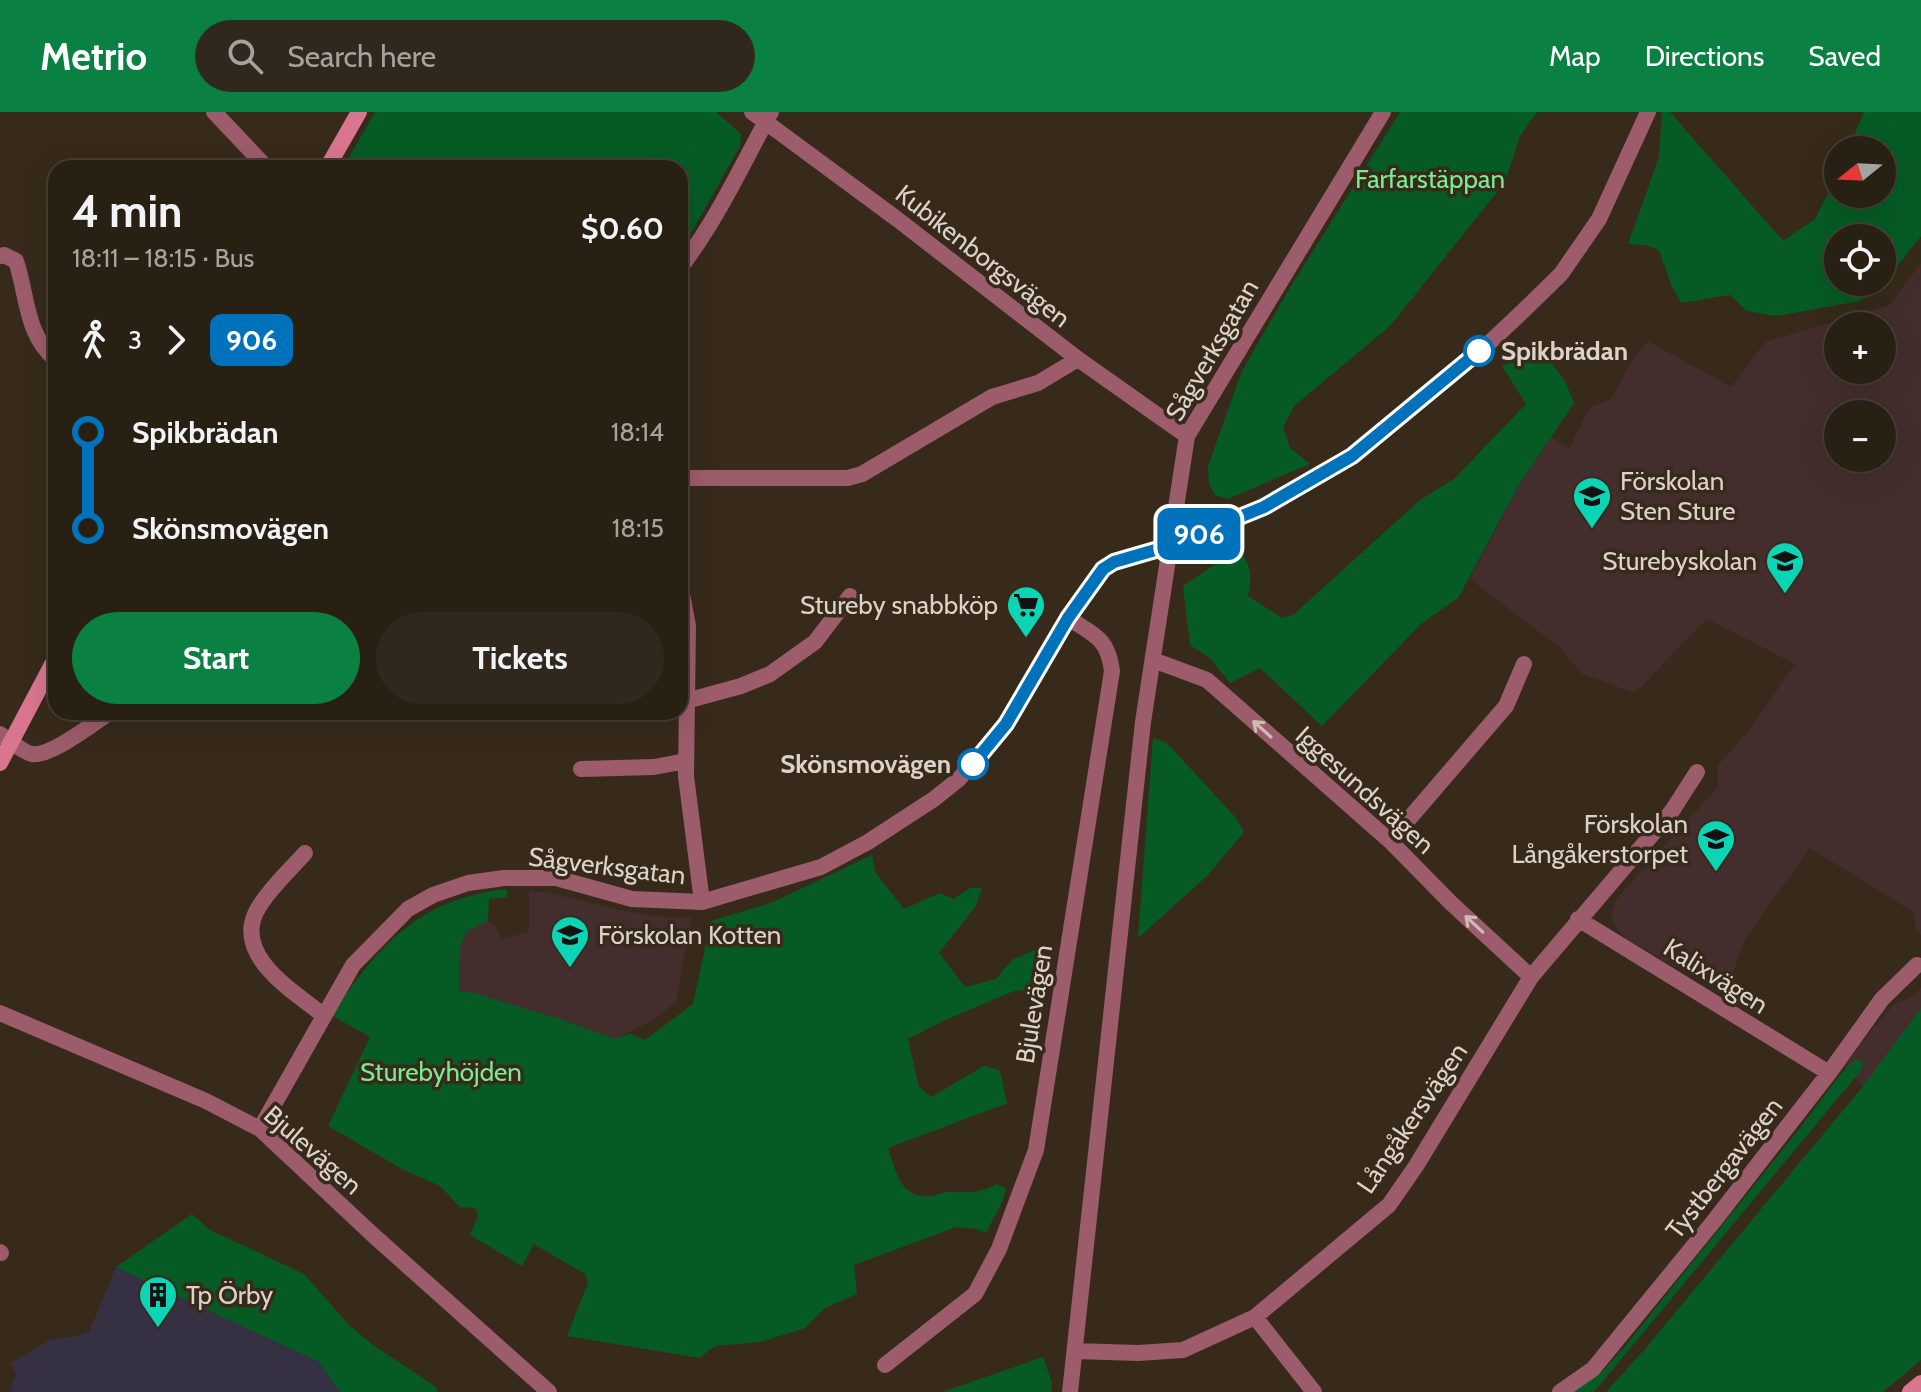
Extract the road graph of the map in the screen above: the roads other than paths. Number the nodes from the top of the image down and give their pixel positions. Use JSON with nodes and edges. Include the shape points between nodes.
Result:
{"nodes":[{"id":1,"x":214,"y":112,"type":"edge"},
{"id":2,"x":359,"y":112,"type":"edge"},
{"id":3,"x":1383,"y":112,"type":"edge"},
{"id":4,"x":1648,"y":112,"type":"edge"},
{"id":5,"x":763,"y":115,"type":"edge"},
{"id":6,"x":259,"y":160,"type":"edge"},
{"id":7,"x":332,"y":160,"type":"edge"},
{"id":8,"x":0,"y":256,"type":"edge"},
{"id":9,"x":688,"y":258,"type":"edge"},
{"id":10,"x":48,"y":353,"type":"edge"},
{"id":11,"x":1078,"y":359,"type":"junction"},
{"id":12,"x":1187,"y":436,"type":"junction"},
{"id":13,"x":688,"y":478,"type":"edge"},
{"id":14,"x":1169,"y":546,"type":"junction"},
{"id":15,"x":850,"y":596,"type":"dead end"},
{"id":16,"x":1068,"y":618,"type":"junction"},
{"id":17,"x":1153,"y":660,"type":"junction"},
{"id":18,"x":1524,"y":664,"type":"dead end"},
{"id":19,"x":48,"y":670,"type":"edge"},
{"id":20,"x":688,"y":700,"type":"edge"},
{"id":21,"x":98,"y":720,"type":"edge"},
{"id":22,"x":686,"y":720,"type":"edge"},
{"id":23,"x":5,"y":738,"type":"edge"},
{"id":24,"x":686,"y":761,"type":"junction"},
{"id":25,"x":0,"y":763,"type":"edge"},
{"id":26,"x":581,"y":769,"type":"dead end"},
{"id":27,"x":1697,"y":772,"type":"dead end"},
{"id":28,"x":1390,"y":841,"type":"junction"},
{"id":29,"x":305,"y":853,"type":"dead end"},
{"id":30,"x":702,"y":902,"type":"junction"},
{"id":31,"x":1578,"y":919,"type":"junction"},
{"id":32,"x":1917,"y":965,"type":"dead end"},
{"id":33,"x":1531,"y":977,"type":"junction"},
{"id":34,"x":0,"y":1013,"type":"edge"},
{"id":35,"x":323,"y":1015,"type":"junction"},
{"id":36,"x":1829,"y":1073,"type":"junction"},
{"id":37,"x":260,"y":1129,"type":"junction"},
{"id":38,"x":1255,"y":1317,"type":"junction"},
{"id":39,"x":1075,"y":1351,"type":"junction"},
{"id":40,"x":885,"y":1365,"type":"dead end"},
{"id":41,"x":1921,"y":1383,"type":"edge"},
{"id":42,"x":549,"y":1392,"type":"edge"},
{"id":43,"x":1070,"y":1392,"type":"edge"},
{"id":44,"x":1314,"y":1392,"type":"edge"},
{"id":45,"x":1560,"y":1392,"type":"edge"},
{"id":46,"x":1910,"y":1392,"type":"edge"}],
"edges":[{"from":1,"to":6,"type":"street"},
{"from":2,"to":7,"type":"street"},
{"from":3,"to":12,"type":"street","name":"Sågverksgatan"},
{"from":4,"to":14,"type":"street","via":[[1599,219],[1577,252],[1488,344],[1352,456],[1264,507]]},
{"from":5,"to":9,"type":"street","via":[[724,199]]},
{"from":5,"to":11,"type":"street","name":"Kubikenborgsvägen"},
{"from":8,"to":10,"type":"street","via":[[16,261],[29,321]]},
{"from":11,"to":12,"type":"street","name":"Kubikenborgsvägen"},
{"from":11,"to":13,"type":"street","via":[[1038,383],[992,397],[862,474]]},
{"from":12,"to":14,"type":"street","name":"Sågverksgatan"},
{"from":14,"to":16,"type":"street","name":"Sågverksgatan","via":[[1103,569]]},
{"from":14,"to":17,"type":"street"},
{"from":15,"to":20,"type":"street","via":[[815,642],[770,674]]},
{"from":16,"to":30,"type":"street","name":"Sågverksgatan","via":[[1006,724],[959,779],[934,799],[821,867]]},
{"from":16,"to":40,"type":"street","name":"Bjulevägen","via":[[1110,652],[1112,671],[1036,1150],[999,1249],[975,1294]]},
{"from":28,"to":17,"type":"street","name":"Iggesundsvägen","one_way":true,"via":[[1207,680]]},
{"from":17,"to":39,"type":"street"},
{"from":18,"to":28,"type":"street","via":[[1506,706]]},
{"from":19,"to":23,"type":"street"},
{"from":21,"to":23,"type":"street","via":[[39,754],[28,754]]},
{"from":22,"to":24,"type":"street"},
{"from":23,"to":25,"type":"street"},
{"from":24,"to":26,"type":"street"},
{"from":24,"to":30,"type":"street"},
{"from":27,"to":31,"type":"street","name":"Långåkersvägen","via":[[1672,811]]},
{"from":33,"to":28,"type":"street","name":"Iggesundsvägen","one_way":true},
{"from":29,"to":35,"type":"street","via":[[256,913],[252,932],[257,954],[273,973]]},
{"from":30,"to":35,"type":"street","name":"Sågverksgatan","via":[[632,899],[556,878],[468,883],[408,909],[353,965]]},
{"from":31,"to":33,"type":"street","name":"Långåkersvägen"},
{"from":31,"to":36,"type":"street","name":"Kalixvägen"},
{"from":32,"to":36,"type":"street","name":"Tystbergavägen","via":[[1882,999]]},
{"from":33,"to":38,"type":"street","name":"Långåkersvägen","via":[[1389,1205]]},
{"from":34,"to":37,"type":"street","name":"Bjulevägen"},
{"from":35,"to":37,"type":"street","name":"Sågverksgatan"},
{"from":36,"to":45,"type":"street","name":"Tystbergavägen","via":[[1593,1369]]},
{"from":37,"to":42,"type":"street","name":"Bjulevägen"},
{"from":38,"to":39,"type":"street","name":"Långåkersvägen","via":[[1183,1350]]},
{"from":38,"to":44,"type":"street"},
{"from":39,"to":43,"type":"street"},
{"from":41,"to":46,"type":"street"}]}
